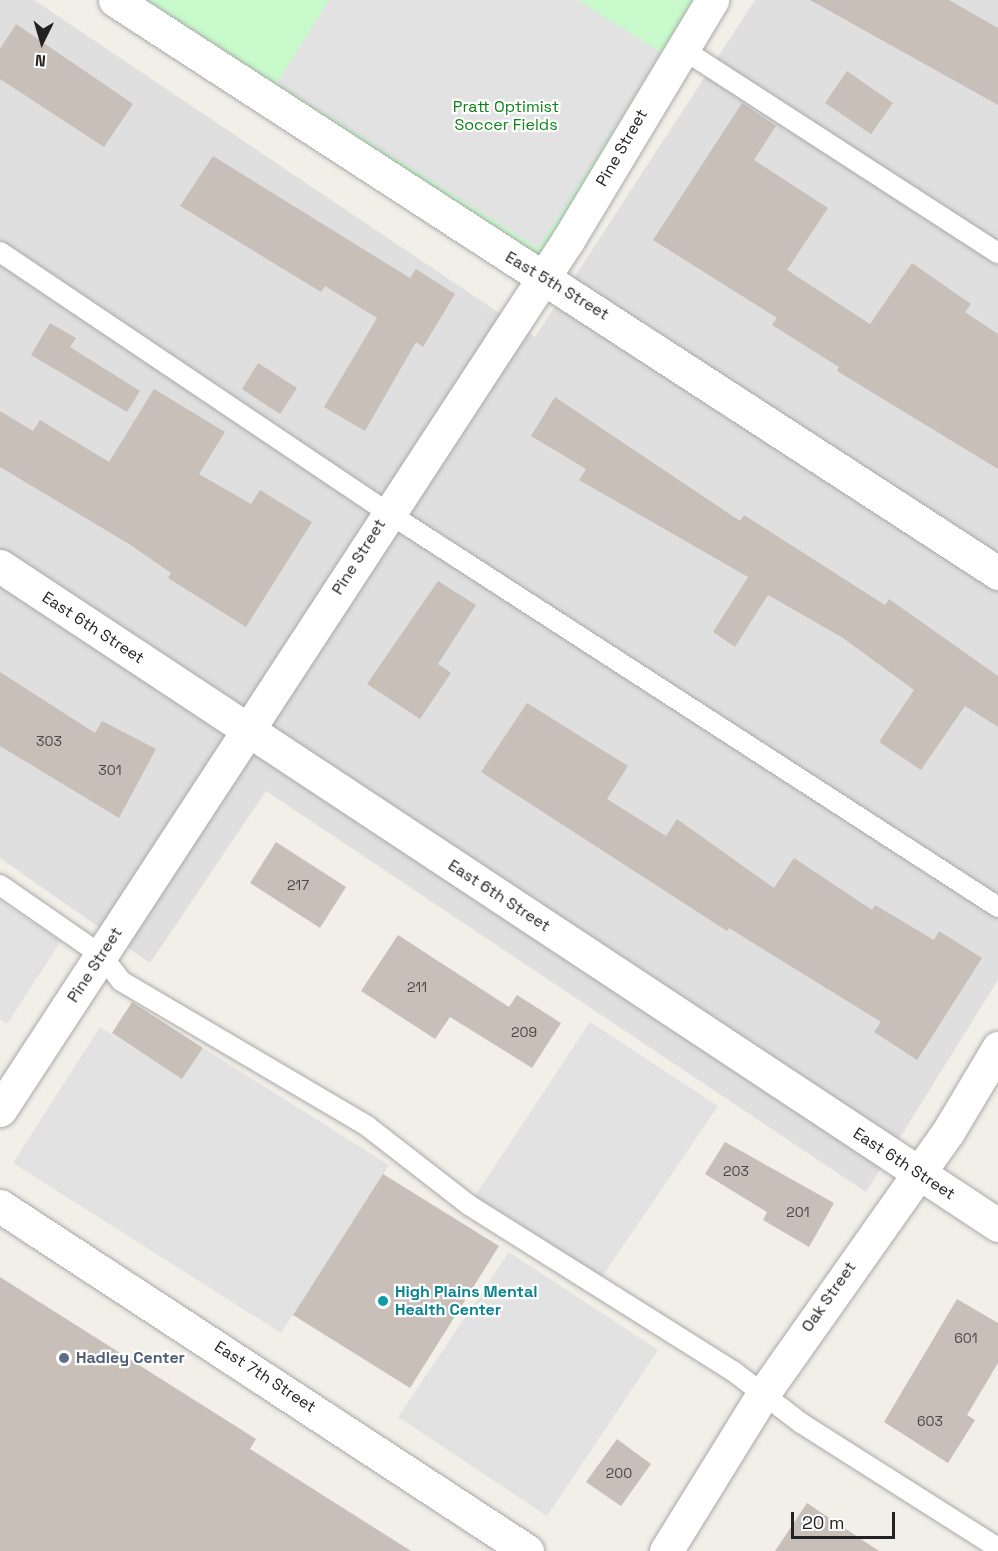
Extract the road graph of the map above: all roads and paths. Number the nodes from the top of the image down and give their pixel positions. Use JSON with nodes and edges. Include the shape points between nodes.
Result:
{"nodes":[{"id":1,"x":115,"y":0,"type":"edge"},
{"id":2,"x":712,"y":0,"type":"edge"},
{"id":3,"x":681,"y":48,"type":"junction"},
{"id":4,"x":0,"y":252,"type":"edge"},
{"id":5,"x":998,"y":253,"type":"edge"},
{"id":6,"x":543,"y":278,"type":"junction"},
{"id":7,"x":387,"y":512,"type":"junction"},
{"id":8,"x":0,"y":566,"type":"edge"},
{"id":9,"x":998,"y":573,"type":"edge"},
{"id":10,"x":249,"y":731,"type":"junction"},
{"id":11,"x":0,"y":885,"type":"edge"},
{"id":12,"x":998,"y":907,"type":"edge"},
{"id":13,"x":101,"y":955,"type":"junction"},
{"id":14,"x":998,"y":1048,"type":"edge"},
{"id":15,"x":0,"y":1110,"type":"edge"},
{"id":16,"x":918,"y":1173,"type":"junction"},
{"id":17,"x":0,"y":1206,"type":"edge"},
{"id":18,"x":998,"y":1225,"type":"edge"},
{"id":19,"x":763,"y":1394,"type":"junction"},
{"id":20,"x":998,"y":1548,"type":"edge"},
{"id":21,"x":527,"y":1551,"type":"edge"},
{"id":22,"x":666,"y":1551,"type":"edge"}],
"edges":[{"from":1,"to":6,"type":"street","name":"East 5th Street"},
{"from":2,"to":3,"type":"street","name":"Pine Street"},
{"from":3,"to":5,"type":"lane"},
{"from":3,"to":6,"type":"street","name":"Pine Street"},
{"from":4,"to":7,"type":"lane"},
{"from":6,"to":7,"type":"street","name":"Pine Street"},
{"from":6,"to":9,"type":"street","name":"East 5th Street"},
{"from":7,"to":10,"type":"street","name":"Pine Street"},
{"from":7,"to":12,"type":"lane"},
{"from":8,"to":10,"type":"street","name":"East 6th Street"},
{"from":10,"to":13,"type":"street","name":"Pine Street"},
{"from":10,"to":16,"type":"street","name":"East 6th Street"},
{"from":11,"to":13,"type":"lane"},
{"from":13,"to":15,"type":"street","name":"Pine Street"},
{"from":13,"to":19,"type":"lane","via":[[121,981],[367,1126],[469,1205]]},
{"from":14,"to":16,"type":"street","name":"Oak Street"},
{"from":16,"to":18,"type":"street","name":"East 6th Street"},
{"from":16,"to":19,"type":"street","name":"Oak Street"},
{"from":17,"to":21,"type":"street","name":"East 7th Street"},
{"from":19,"to":20,"type":"lane"},
{"from":19,"to":22,"type":"street","name":"Oak Street"}]}
